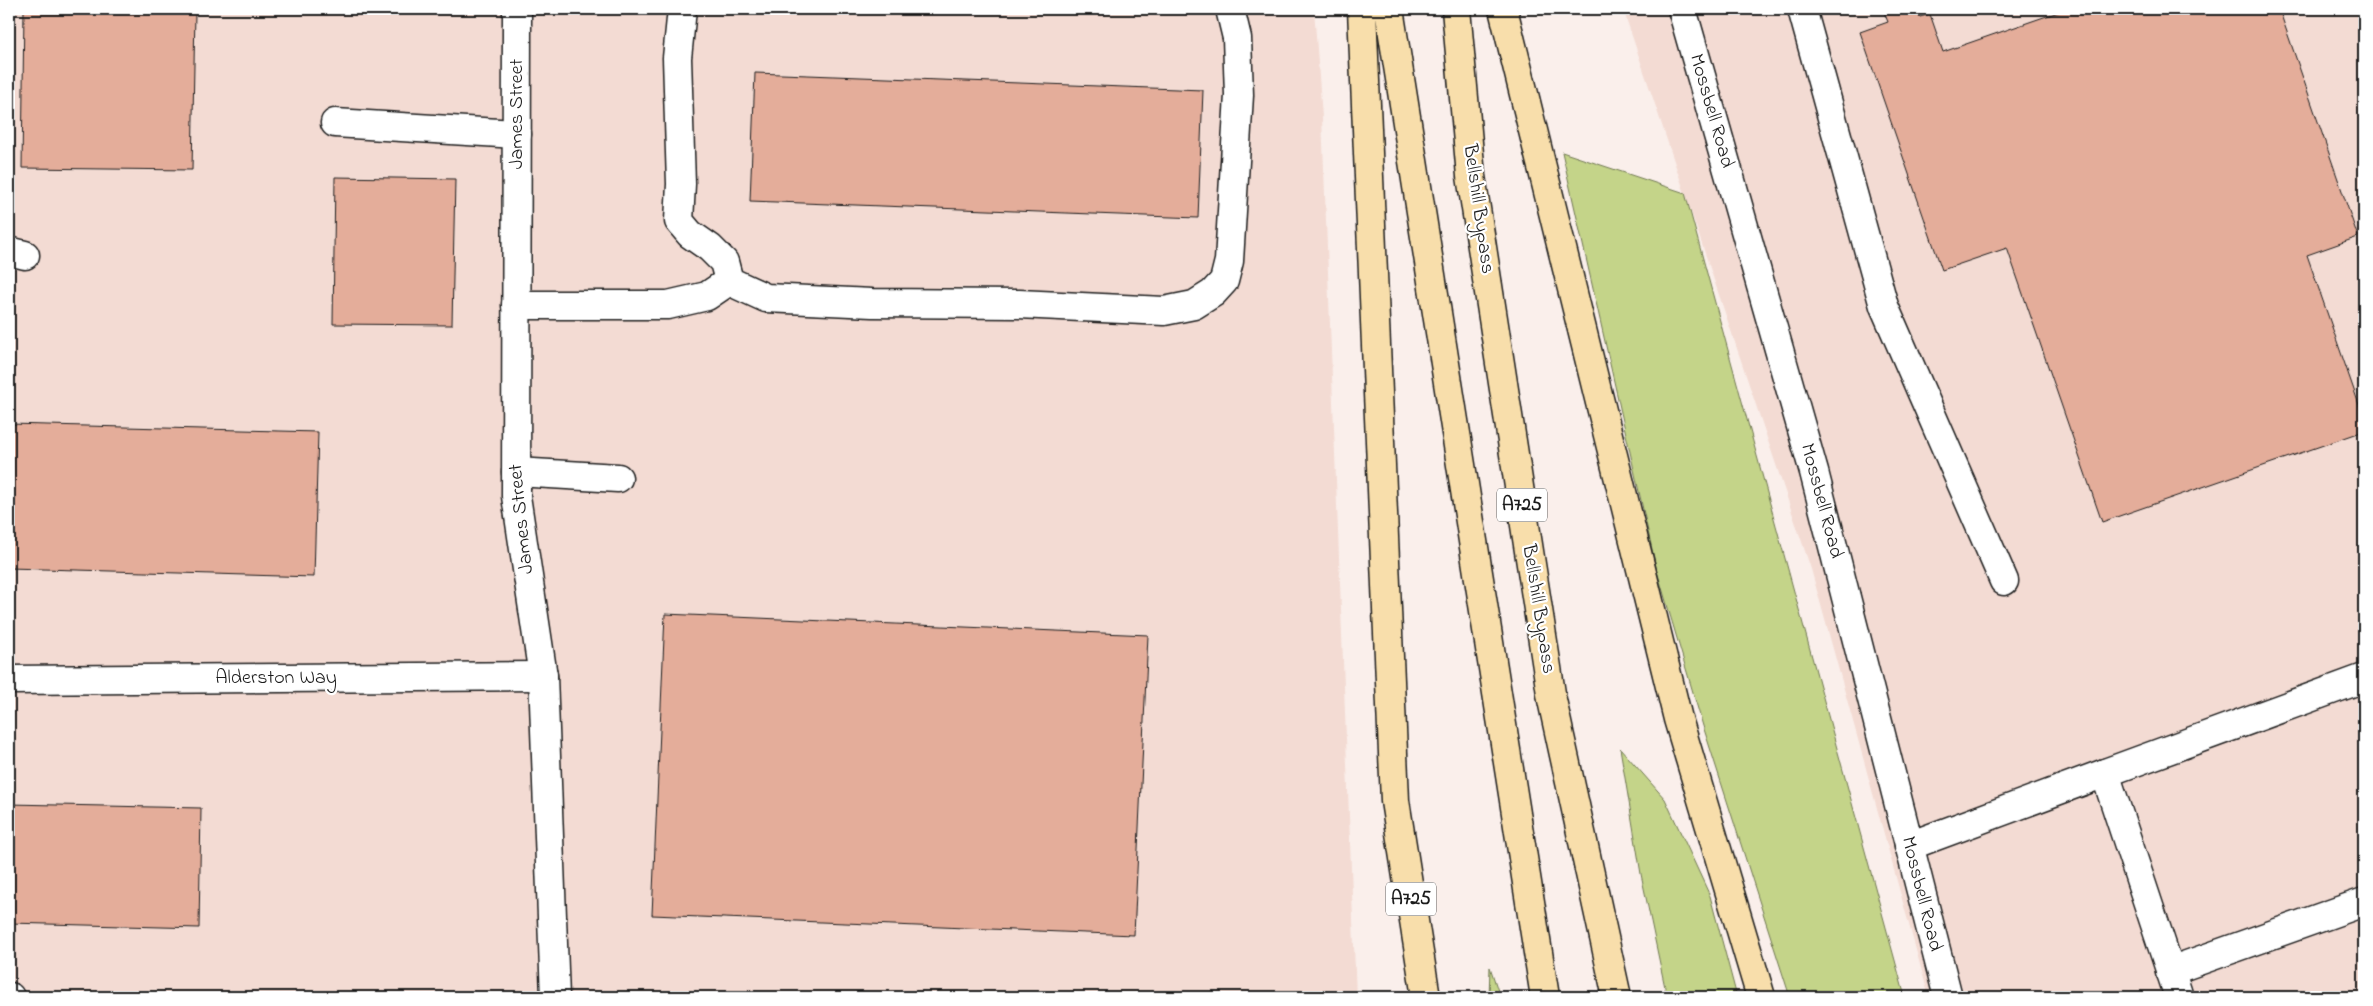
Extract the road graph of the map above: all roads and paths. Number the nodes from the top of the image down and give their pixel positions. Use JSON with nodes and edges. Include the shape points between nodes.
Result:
{"nodes":[{"id":1,"x":517,"y":9,"type":"edge"},
{"id":2,"x":682,"y":9,"type":"edge"},
{"id":3,"x":1230,"y":9,"type":"edge"},
{"id":4,"x":1362,"y":9,"type":"edge"},
{"id":5,"x":1389,"y":9,"type":"edge"},
{"id":6,"x":1456,"y":9,"type":"edge"},
{"id":7,"x":1503,"y":9,"type":"edge"},
{"id":8,"x":1682,"y":9,"type":"edge"},
{"id":9,"x":1802,"y":9,"type":"edge"},
{"id":10,"x":335,"y":123,"type":"dead end"},
{"id":11,"x":517,"y":134,"type":"junction"},
{"id":12,"x":729,"y":281,"type":"junction"},
{"id":13,"x":516,"y":305,"type":"junction"},
{"id":14,"x":516,"y":472,"type":"junction"},
{"id":15,"x":618,"y":478,"type":"dead end"},
{"id":16,"x":2004,"y":580,"type":"dead end"},
{"id":17,"x":543,"y":676,"type":"junction"},
{"id":18,"x":2364,"y":678,"type":"edge"},
{"id":19,"x":9,"y":680,"type":"edge"},
{"id":20,"x":2104,"y":773,"type":"junction"},
{"id":21,"x":1909,"y":846,"type":"junction"},
{"id":22,"x":2364,"y":902,"type":"edge"},
{"id":23,"x":2170,"y":971,"type":"junction"},
{"id":24,"x":555,"y":997,"type":"edge"},
{"id":25,"x":1426,"y":997,"type":"edge"},
{"id":26,"x":1545,"y":997,"type":"edge"},
{"id":27,"x":1617,"y":997,"type":"edge"},
{"id":28,"x":1760,"y":997,"type":"edge"},
{"id":29,"x":1948,"y":997,"type":"edge"},
{"id":30,"x":2179,"y":997,"type":"edge"}],
"edges":[{"from":1,"to":11,"type":"street","name":"James Street"},
{"from":2,"to":12,"type":"street","via":[[677,58],[681,154],[679,221],[724,262]]},
{"from":3,"to":12,"type":"street","via":[[1237,38],[1239,95],[1229,261],[1224,281],[1194,305],[1164,311],[1019,304],[810,301],[766,298]]},
{"from":4,"to":25,"type":"highway","number":"A725","via":[[1395,801]]},
{"from":5,"to":26,"type":"highway","number":"A725"},
{"from":6,"to":27,"type":"highway","name":"Bellshill Bypass","number":"A725","via":[[1471,176],[1552,700]]},
{"from":7,"to":28,"type":"highway","via":[[1678,719]]},
{"from":8,"to":21,"type":"street","name":"Mossbell Road","via":[[1814,472]]},
{"from":9,"to":16,"type":"street","via":[[1884,306]]},
{"from":10,"to":11,"type":"street"},
{"from":11,"to":13,"type":"street","name":"James Street"},
{"from":12,"to":13,"type":"street","via":[[707,296],[668,305]]},
{"from":13,"to":14,"type":"street","name":"James Street"},
{"from":14,"to":15,"type":"street"},
{"from":14,"to":17,"type":"street","name":"James Street","via":[[516,496]]},
{"from":17,"to":19,"type":"street","name":"Alderston Way"},
{"from":17,"to":24,"type":"street","name":"James Street"},
{"from":18,"to":20,"type":"street"},
{"from":20,"to":21,"type":"street"},
{"from":20,"to":23,"type":"street"},
{"from":21,"to":29,"type":"street","name":"Mossbell Road"},
{"from":22,"to":23,"type":"street"},
{"from":23,"to":30,"type":"street"}]}
